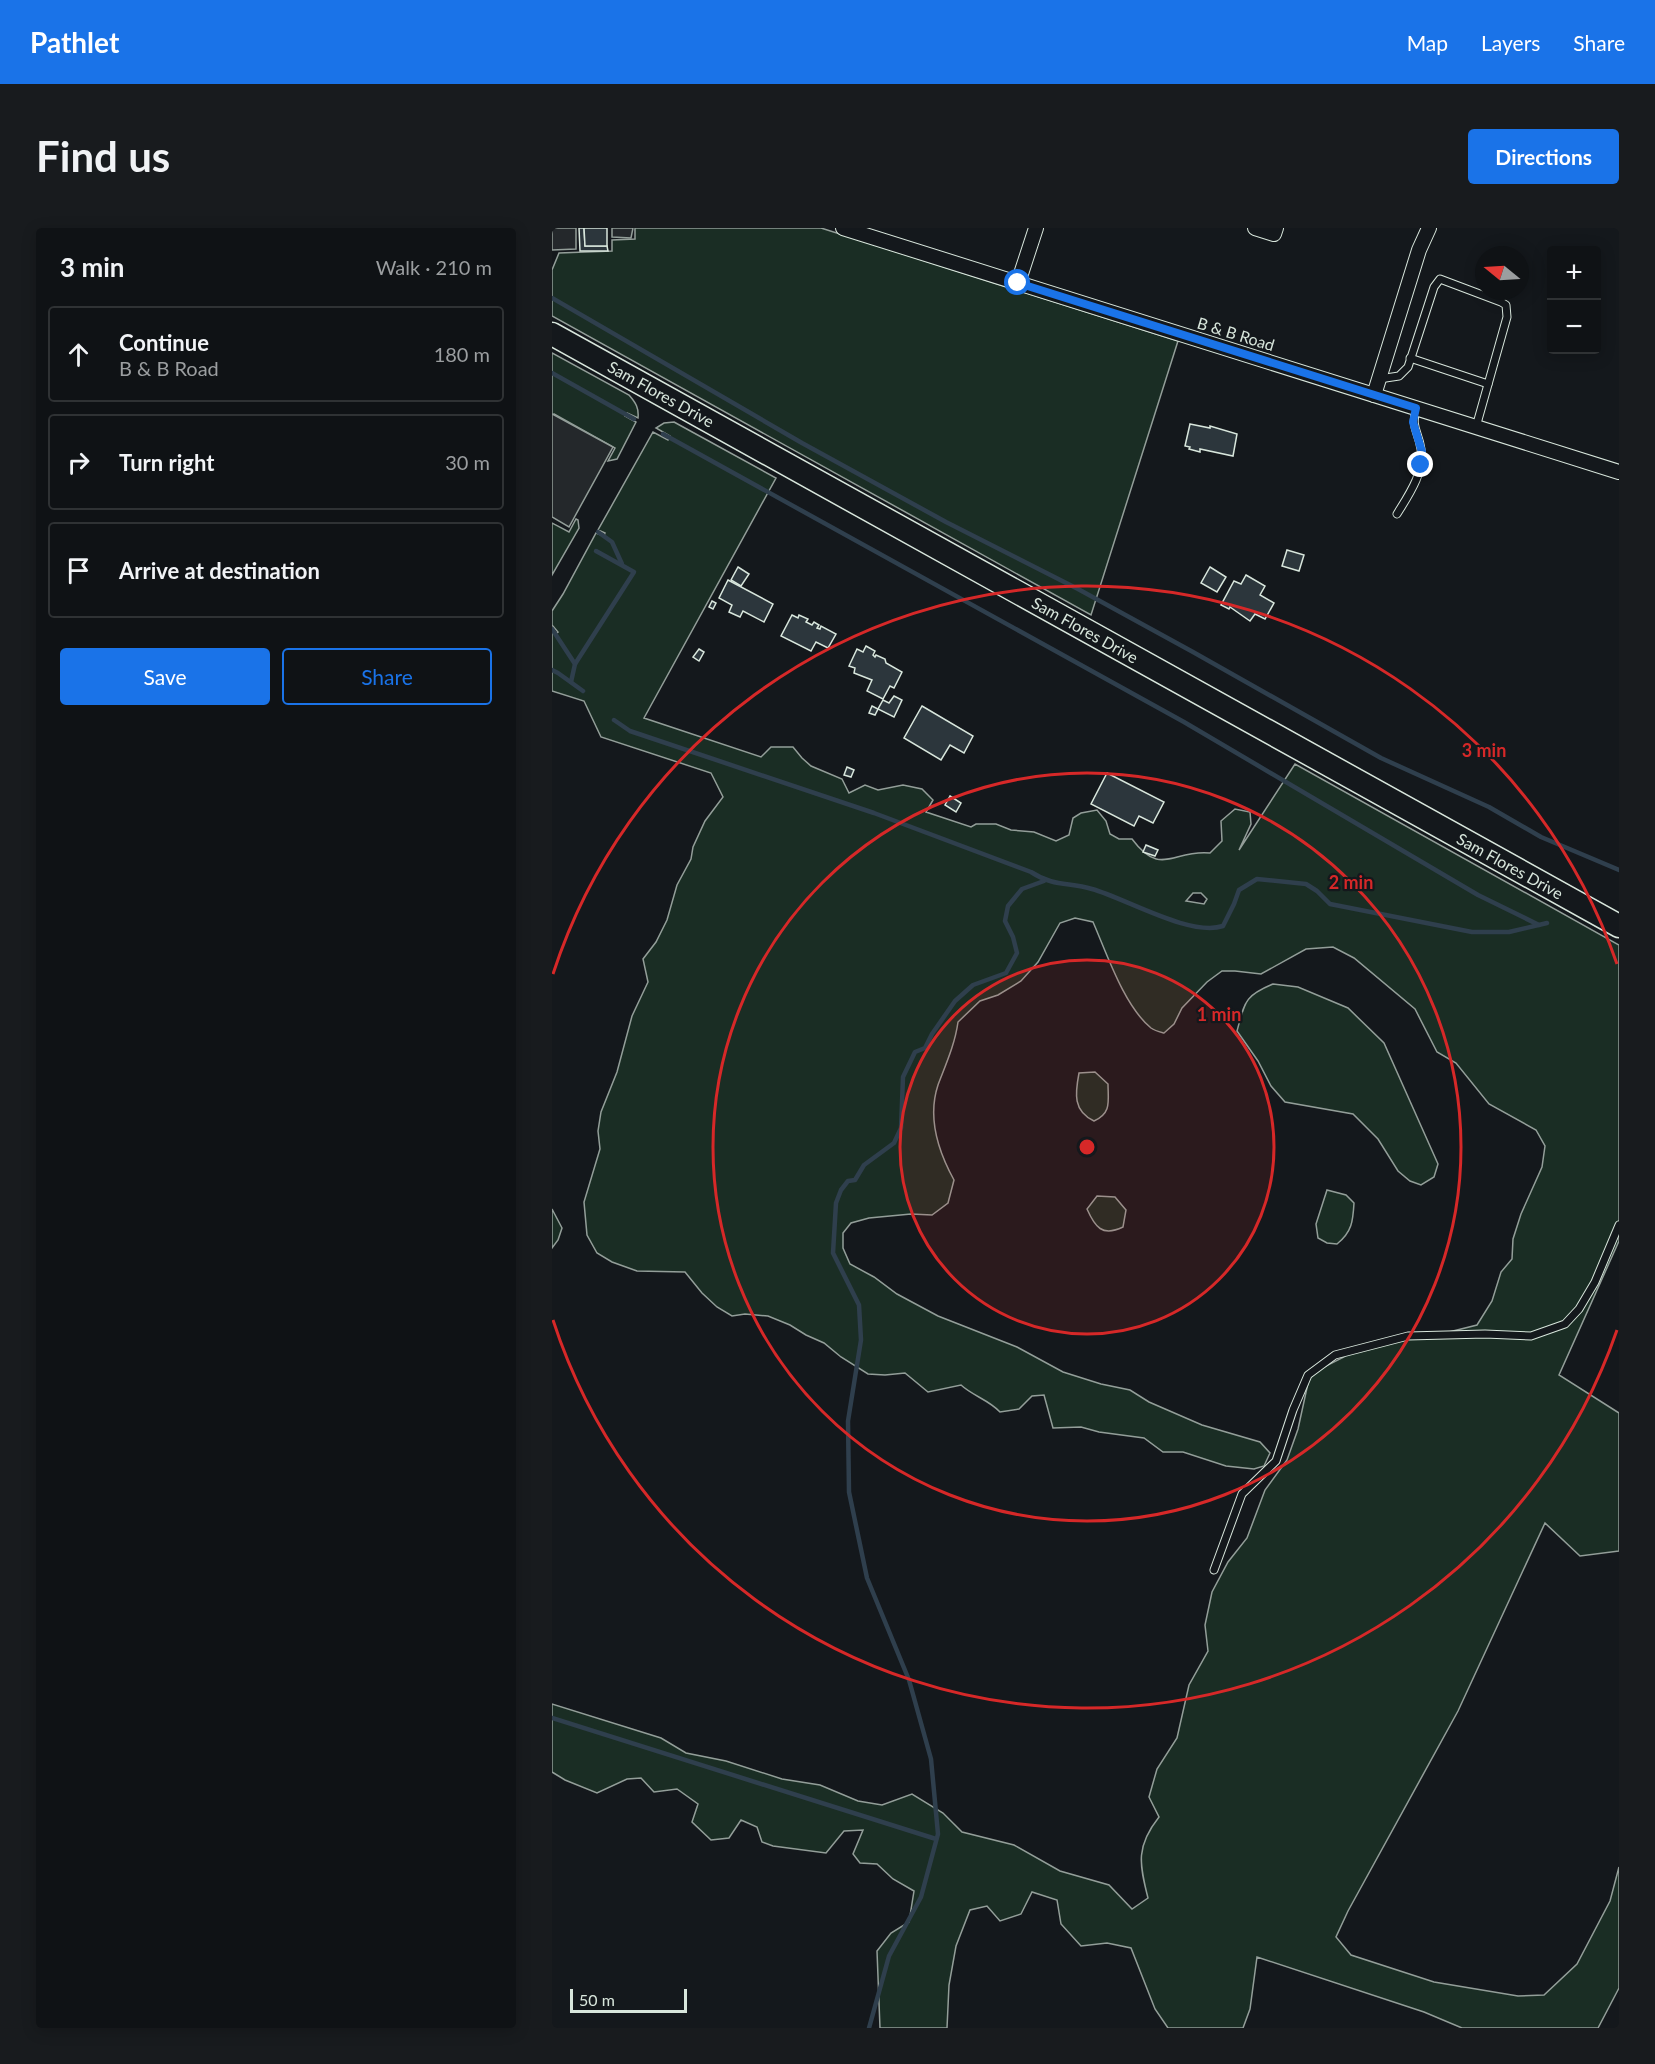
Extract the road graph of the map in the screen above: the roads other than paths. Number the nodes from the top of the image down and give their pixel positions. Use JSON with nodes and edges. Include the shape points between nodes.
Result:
{"nodes":[{"id":1,"x":843,"y":228,"type":"edge"},
{"id":2,"x":1036,"y":228,"type":"edge"},
{"id":3,"x":1255,"y":228,"type":"edge"},
{"id":4,"x":1429,"y":228,"type":"edge"},
{"id":5,"x":1275,"y":231,"type":"edge"},
{"id":6,"x":1018,"y":283,"type":"junction"},
{"id":7,"x":552,"y":334,"type":"edge"},
{"id":8,"x":1410,"y":358,"type":"junction"},
{"id":9,"x":1379,"y":379,"type":"junction"},
{"id":10,"x":1488,"y":384,"type":"junction"},
{"id":11,"x":1374,"y":395,"type":"junction"},
{"id":12,"x":1416,"y":408,"type":"junction"},
{"id":13,"x":1476,"y":427,"type":"junction"},
{"id":14,"x":1619,"y":472,"type":"edge"},
{"id":15,"x":1397,"y":514,"type":"dead end"},
{"id":16,"x":1619,"y":926,"type":"edge"},
{"id":17,"x":1619,"y":1225,"type":"edge"},
{"id":18,"x":1214,"y":1570,"type":"dead end"}],
"edges":[{"from":1,"to":6,"type":"street","name":"B & B Road"},
{"from":2,"to":6,"type":"street"},
{"from":3,"to":5,"type":"street"},
{"from":4,"to":9,"type":"street"},
{"from":6,"to":11,"type":"street","name":"B & B Road"},
{"from":7,"to":16,"type":"main road","name":"Sam Flores Drive"},
{"from":8,"to":9,"type":"lane","via":[[1404,373]]},
{"from":8,"to":10,"type":"lane"},
{"from":8,"to":10,"type":"lane","via":[[1434,287],[1440,279],[1446,281],[1506,305],[1507,317]]},
{"from":9,"to":11,"type":"street"},
{"from":10,"to":13,"type":"lane"},
{"from":11,"to":12,"type":"street","name":"B & B Road"},
{"from":12,"to":13,"type":"street","name":"B & B Road"},
{"from":12,"to":15,"type":"lane","via":[[1413,422],[1422,452],[1421,465]]},
{"from":13,"to":14,"type":"street","name":"B & B Road"},
{"from":17,"to":18,"type":"lane","via":[[1595,1282],[1565,1324],[1531,1336],[1408,1336],[1335,1355],[1308,1375],[1276,1461],[1242,1494]]}]}
